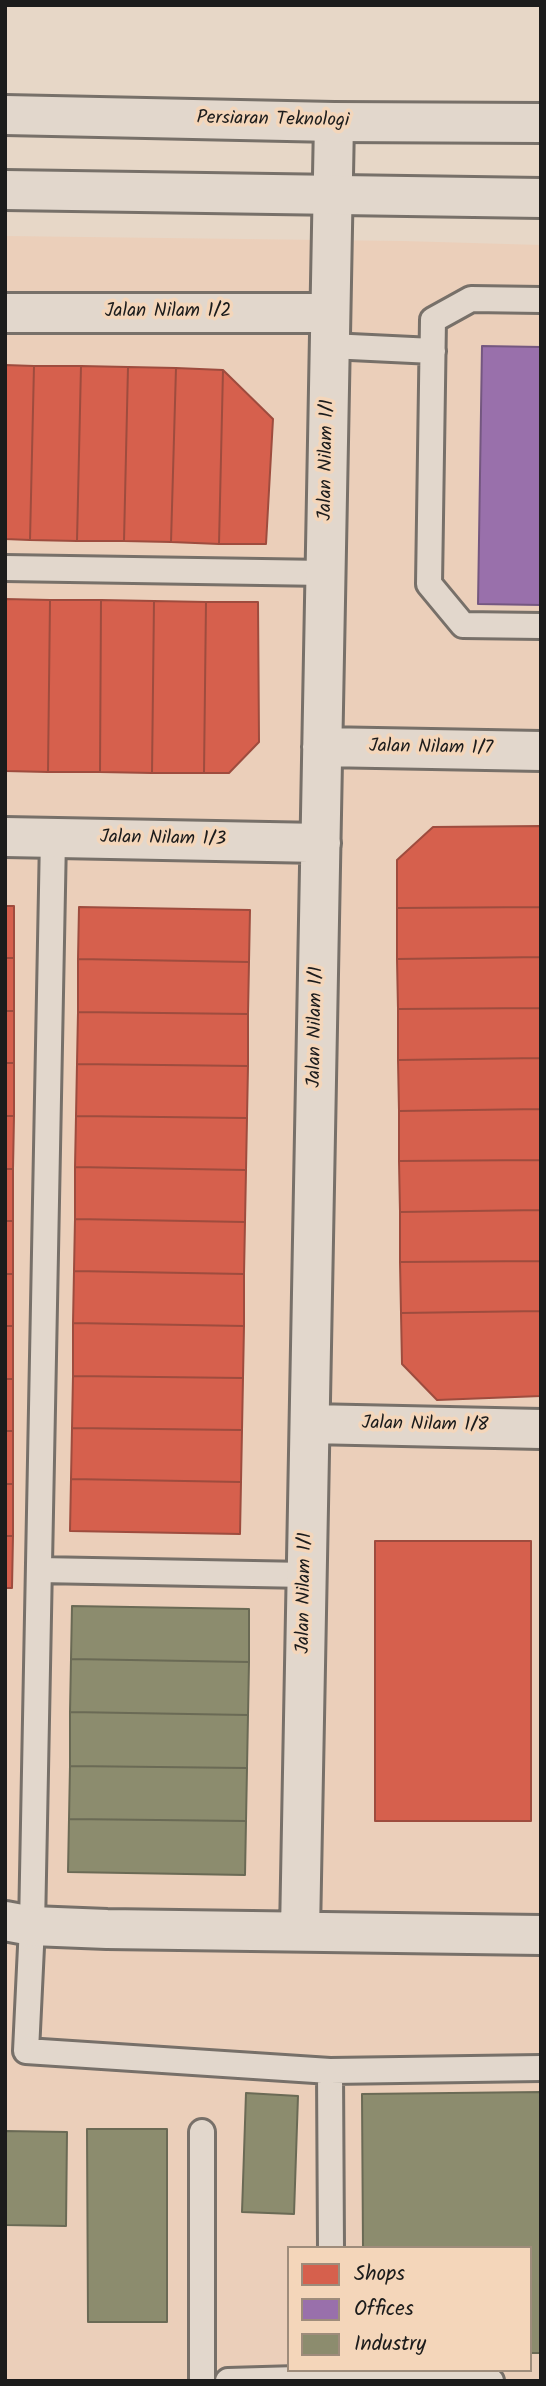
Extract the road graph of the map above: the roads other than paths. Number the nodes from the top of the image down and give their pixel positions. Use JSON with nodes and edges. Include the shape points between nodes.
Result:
{"nodes":[{"id":1,"x":5,"y":115,"type":"edge"},
{"id":2,"x":334,"y":122,"type":"junction"},
{"id":3,"x":541,"y":123,"type":"edge"},
{"id":4,"x":5,"y":190,"type":"edge"},
{"id":5,"x":333,"y":195,"type":"junction"},
{"id":6,"x":541,"y":198,"type":"edge"},
{"id":7,"x":541,"y":300,"type":"edge"},
{"id":8,"x":5,"y":313,"type":"edge"},
{"id":9,"x":330,"y":330,"type":"junction"},
{"id":10,"x":433,"y":351,"type":"junction"},
{"id":11,"x":5,"y":568,"type":"edge"},
{"id":12,"x":326,"y":573,"type":"junction"},
{"id":13,"x":541,"y":626,"type":"edge"},
{"id":14,"x":322,"y":747,"type":"junction"},
{"id":15,"x":541,"y":751,"type":"edge"},
{"id":16,"x":5,"y":837,"type":"edge"},
{"id":17,"x":53,"y":838,"type":"junction"},
{"id":18,"x":321,"y":843,"type":"junction"},
{"id":19,"x":310,"y":1424,"type":"junction"},
{"id":20,"x":541,"y":1429,"type":"edge"},
{"id":21,"x":39,"y":1570,"type":"junction"},
{"id":22,"x":307,"y":1575,"type":"junction"},
{"id":23,"x":19,"y":1924,"type":"edge"},
{"id":24,"x":300,"y":1931,"type":"junction"},
{"id":25,"x":541,"y":1935,"type":"edge"},
{"id":26,"x":541,"y":2068,"type":"edge"},
{"id":27,"x":330,"y":2070,"type":"junction"},
{"id":28,"x":202,"y":2132,"type":"dead end"},
{"id":29,"x":331,"y":2246,"type":"edge"},
{"id":30,"x":332,"y":2374,"type":"edge"},
{"id":31,"x":202,"y":2381,"type":"edge"},
{"id":32,"x":228,"y":2381,"type":"edge"},
{"id":33,"x":491,"y":2381,"type":"edge"}],
"edges":[{"from":1,"to":2,"type":"street","name":"Persiaran Teknologi"},
{"from":2,"to":3,"type":"street","name":"Persiaran Teknologi"},
{"from":2,"to":5,"type":"street","name":"Jalan Nilam 1/1"},
{"from":4,"to":5,"type":"street"},
{"from":5,"to":6,"type":"street"},
{"from":5,"to":9,"type":"street","name":"Jalan Nilam 1/1"},
{"from":7,"to":10,"type":"lane","via":[[471,299],[433,320]]},
{"from":8,"to":9,"type":"street","name":"Jalan Nilam 1/2"},
{"from":9,"to":10,"type":"lane"},
{"from":9,"to":12,"type":"street","name":"Jalan Nilam 1/1"},
{"from":10,"to":13,"type":"lane","via":[[429,584],[463,625]]},
{"from":11,"to":12,"type":"lane"},
{"from":12,"to":14,"type":"street","name":"Jalan Nilam 1/1"},
{"from":14,"to":15,"type":"street","name":"Jalan Nilam 1/7"},
{"from":14,"to":18,"type":"street","name":"Jalan Nilam 1/1"},
{"from":16,"to":17,"type":"street","name":"Jalan Nilam 1/3"},
{"from":17,"to":18,"type":"street","name":"Jalan Nilam 1/3"},
{"from":17,"to":21,"type":"lane"},
{"from":18,"to":19,"type":"street","name":"Jalan Nilam 1/1"},
{"from":19,"to":20,"type":"street","name":"Jalan Nilam 1/8"},
{"from":19,"to":22,"type":"street","name":"Jalan Nilam 1/1"},
{"from":21,"to":22,"type":"lane"},
{"from":21,"to":23,"type":"lane"},
{"from":22,"to":24,"type":"street","name":"Jalan Nilam 1/1"},
{"from":23,"to":24,"type":"street"},
{"from":23,"to":27,"type":"lane","via":[[26,2051]]},
{"from":24,"to":25,"type":"street"},
{"from":26,"to":27,"type":"lane"},
{"from":27,"to":29,"type":"lane"},
{"from":28,"to":31,"type":"lane"},
{"from":30,"to":32,"type":"lane"},
{"from":30,"to":33,"type":"lane"}]}
